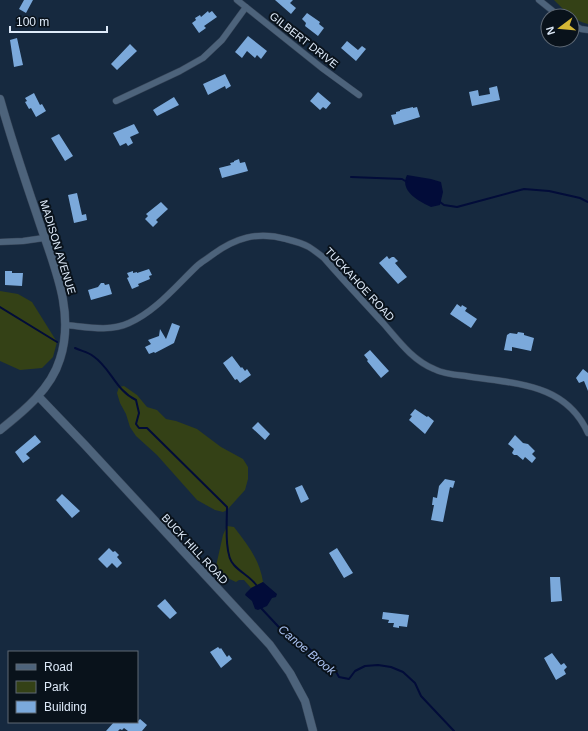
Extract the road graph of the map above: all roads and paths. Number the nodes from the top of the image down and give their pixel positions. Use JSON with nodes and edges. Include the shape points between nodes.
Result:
{"nodes":[{"id":1,"x":237,"y":0,"type":"edge"},
{"id":2,"x":539,"y":0,"type":"edge"},
{"id":3,"x":246,"y":7,"type":"junction"},
{"id":4,"x":549,"y":8,"type":"edge"},
{"id":5,"x":359,"y":96,"type":"dead end"},
{"id":6,"x":0,"y":99,"type":"edge"},
{"id":7,"x":116,"y":101,"type":"dead end"},
{"id":8,"x":44,"y":238,"type":"junction"},
{"id":9,"x":0,"y":242,"type":"edge"},
{"id":10,"x":66,"y":325,"type":"junction"},
{"id":11,"x":38,"y":396,"type":"junction"},
{"id":12,"x":0,"y":430,"type":"edge"},
{"id":13,"x":588,"y":433,"type":"edge"},
{"id":14,"x":313,"y":731,"type":"edge"}],
"edges":[{"from":1,"to":3,"type":"street","name":"GILBERT DRIVE"},
{"from":2,"to":4,"type":"street"},
{"from":3,"to":5,"type":"street","name":"GILBERT DRIVE"},
{"from":3,"to":7,"type":"street","via":[[222,40],[202,58]]},
{"from":6,"to":8,"type":"street","name":"MADISON AVENUE"},
{"from":8,"to":9,"type":"street"},
{"from":8,"to":10,"type":"street","name":"MADISON AVENUE","via":[[63,294]]},
{"from":10,"to":11,"type":"street","name":"MADISON AVENUE","via":[[60,361],[52,378]]},
{"from":10,"to":13,"type":"street","name":"TUCKAHOE ROAD","via":[[114,328],[129,323],[146,313],[198,264],[224,246],[259,235],[278,237],[308,246],[324,258],[414,358],[442,372],[547,391],[566,404],[582,420]]},
{"from":11,"to":12,"type":"street","name":"MADISON AVENUE"},
{"from":11,"to":14,"type":"street","name":"BUCK HILL ROAD","via":[[270,645],[290,672],[305,701]]}]}
